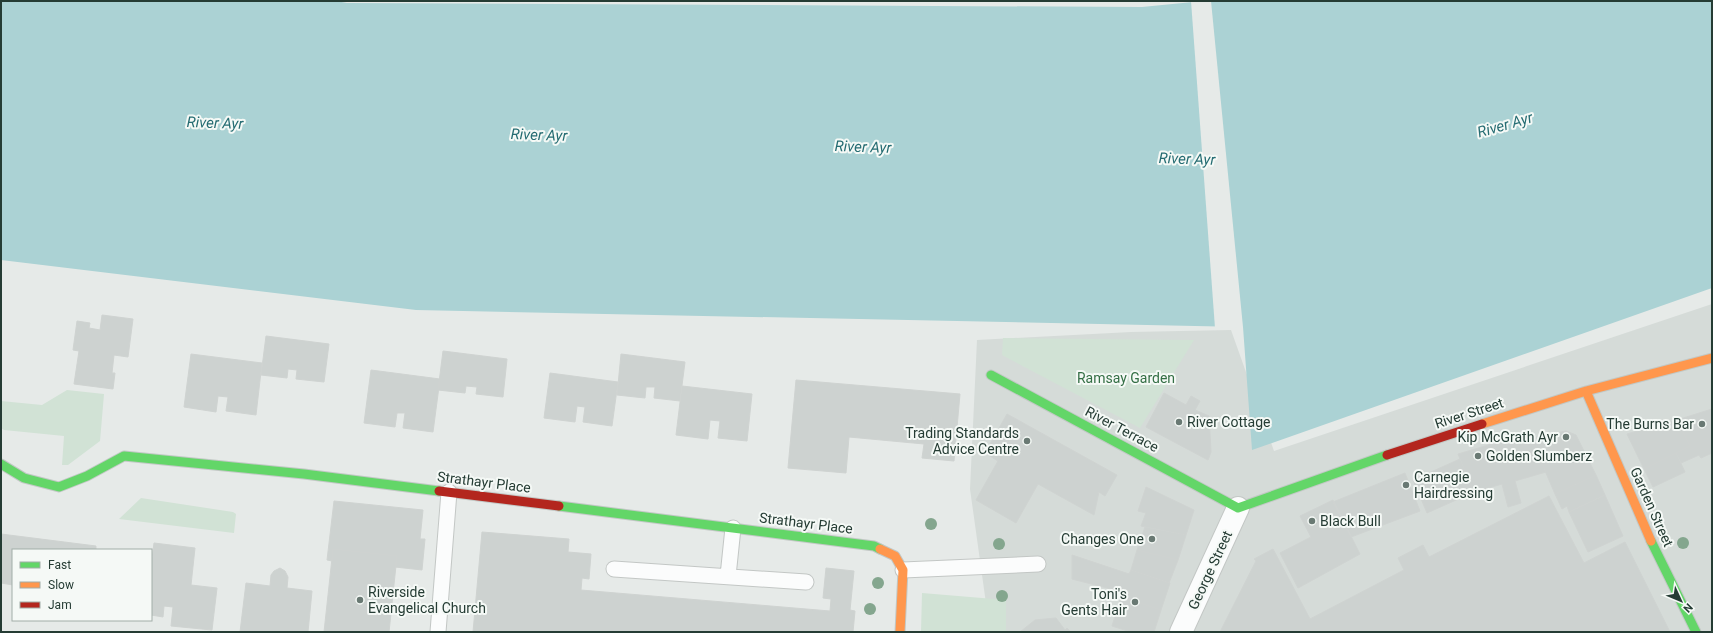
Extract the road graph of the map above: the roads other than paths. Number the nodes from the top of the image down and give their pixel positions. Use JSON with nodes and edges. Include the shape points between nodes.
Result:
{"nodes":[{"id":1,"x":1712,"y":358,"type":"edge"},
{"id":2,"x":991,"y":375,"type":"dead end"},
{"id":3,"x":1586,"y":391,"type":"junction"},
{"id":4,"x":1,"y":464,"type":"edge"},
{"id":5,"x":449,"y":492,"type":"junction"},
{"id":6,"x":1238,"y":508,"type":"junction"},
{"id":7,"x":733,"y":528,"type":"junction"},
{"id":8,"x":1038,"y":564,"type":"dead end"},
{"id":9,"x":614,"y":569,"type":"dead end"},
{"id":10,"x":903,"y":570,"type":"junction"},
{"id":11,"x":728,"y":576,"type":"junction"},
{"id":12,"x":806,"y":582,"type":"dead end"},
{"id":13,"x":438,"y":632,"type":"edge"},
{"id":14,"x":900,"y":632,"type":"edge"},
{"id":15,"x":1181,"y":632,"type":"edge"},
{"id":16,"x":1696,"y":632,"type":"edge"}],
"edges":[{"from":1,"to":3,"type":"street","name":"River Street"},
{"from":2,"to":6,"type":"street","name":"River Terrace"},
{"from":3,"to":6,"type":"street","name":"River Street","via":[[1414,446]]},
{"from":3,"to":16,"type":"street","name":"Garden Street","via":[[1654,548]]},
{"from":4,"to":5,"type":"street","name":"Strathayr Place","via":[[24,478],[59,487],[87,476],[124,456]]},
{"from":5,"to":7,"type":"street","name":"Strathayr Place"},
{"from":5,"to":13,"type":"lane"},
{"from":6,"to":15,"type":"street","name":"George Street"},
{"from":7,"to":10,"type":"street","name":"Strathayr Place","via":[[874,546],[895,556]]},
{"from":7,"to":11,"type":"lane"},
{"from":8,"to":10,"type":"lane"},
{"from":9,"to":11,"type":"lane"},
{"from":10,"to":14,"type":"street"},
{"from":11,"to":12,"type":"lane"}]}
